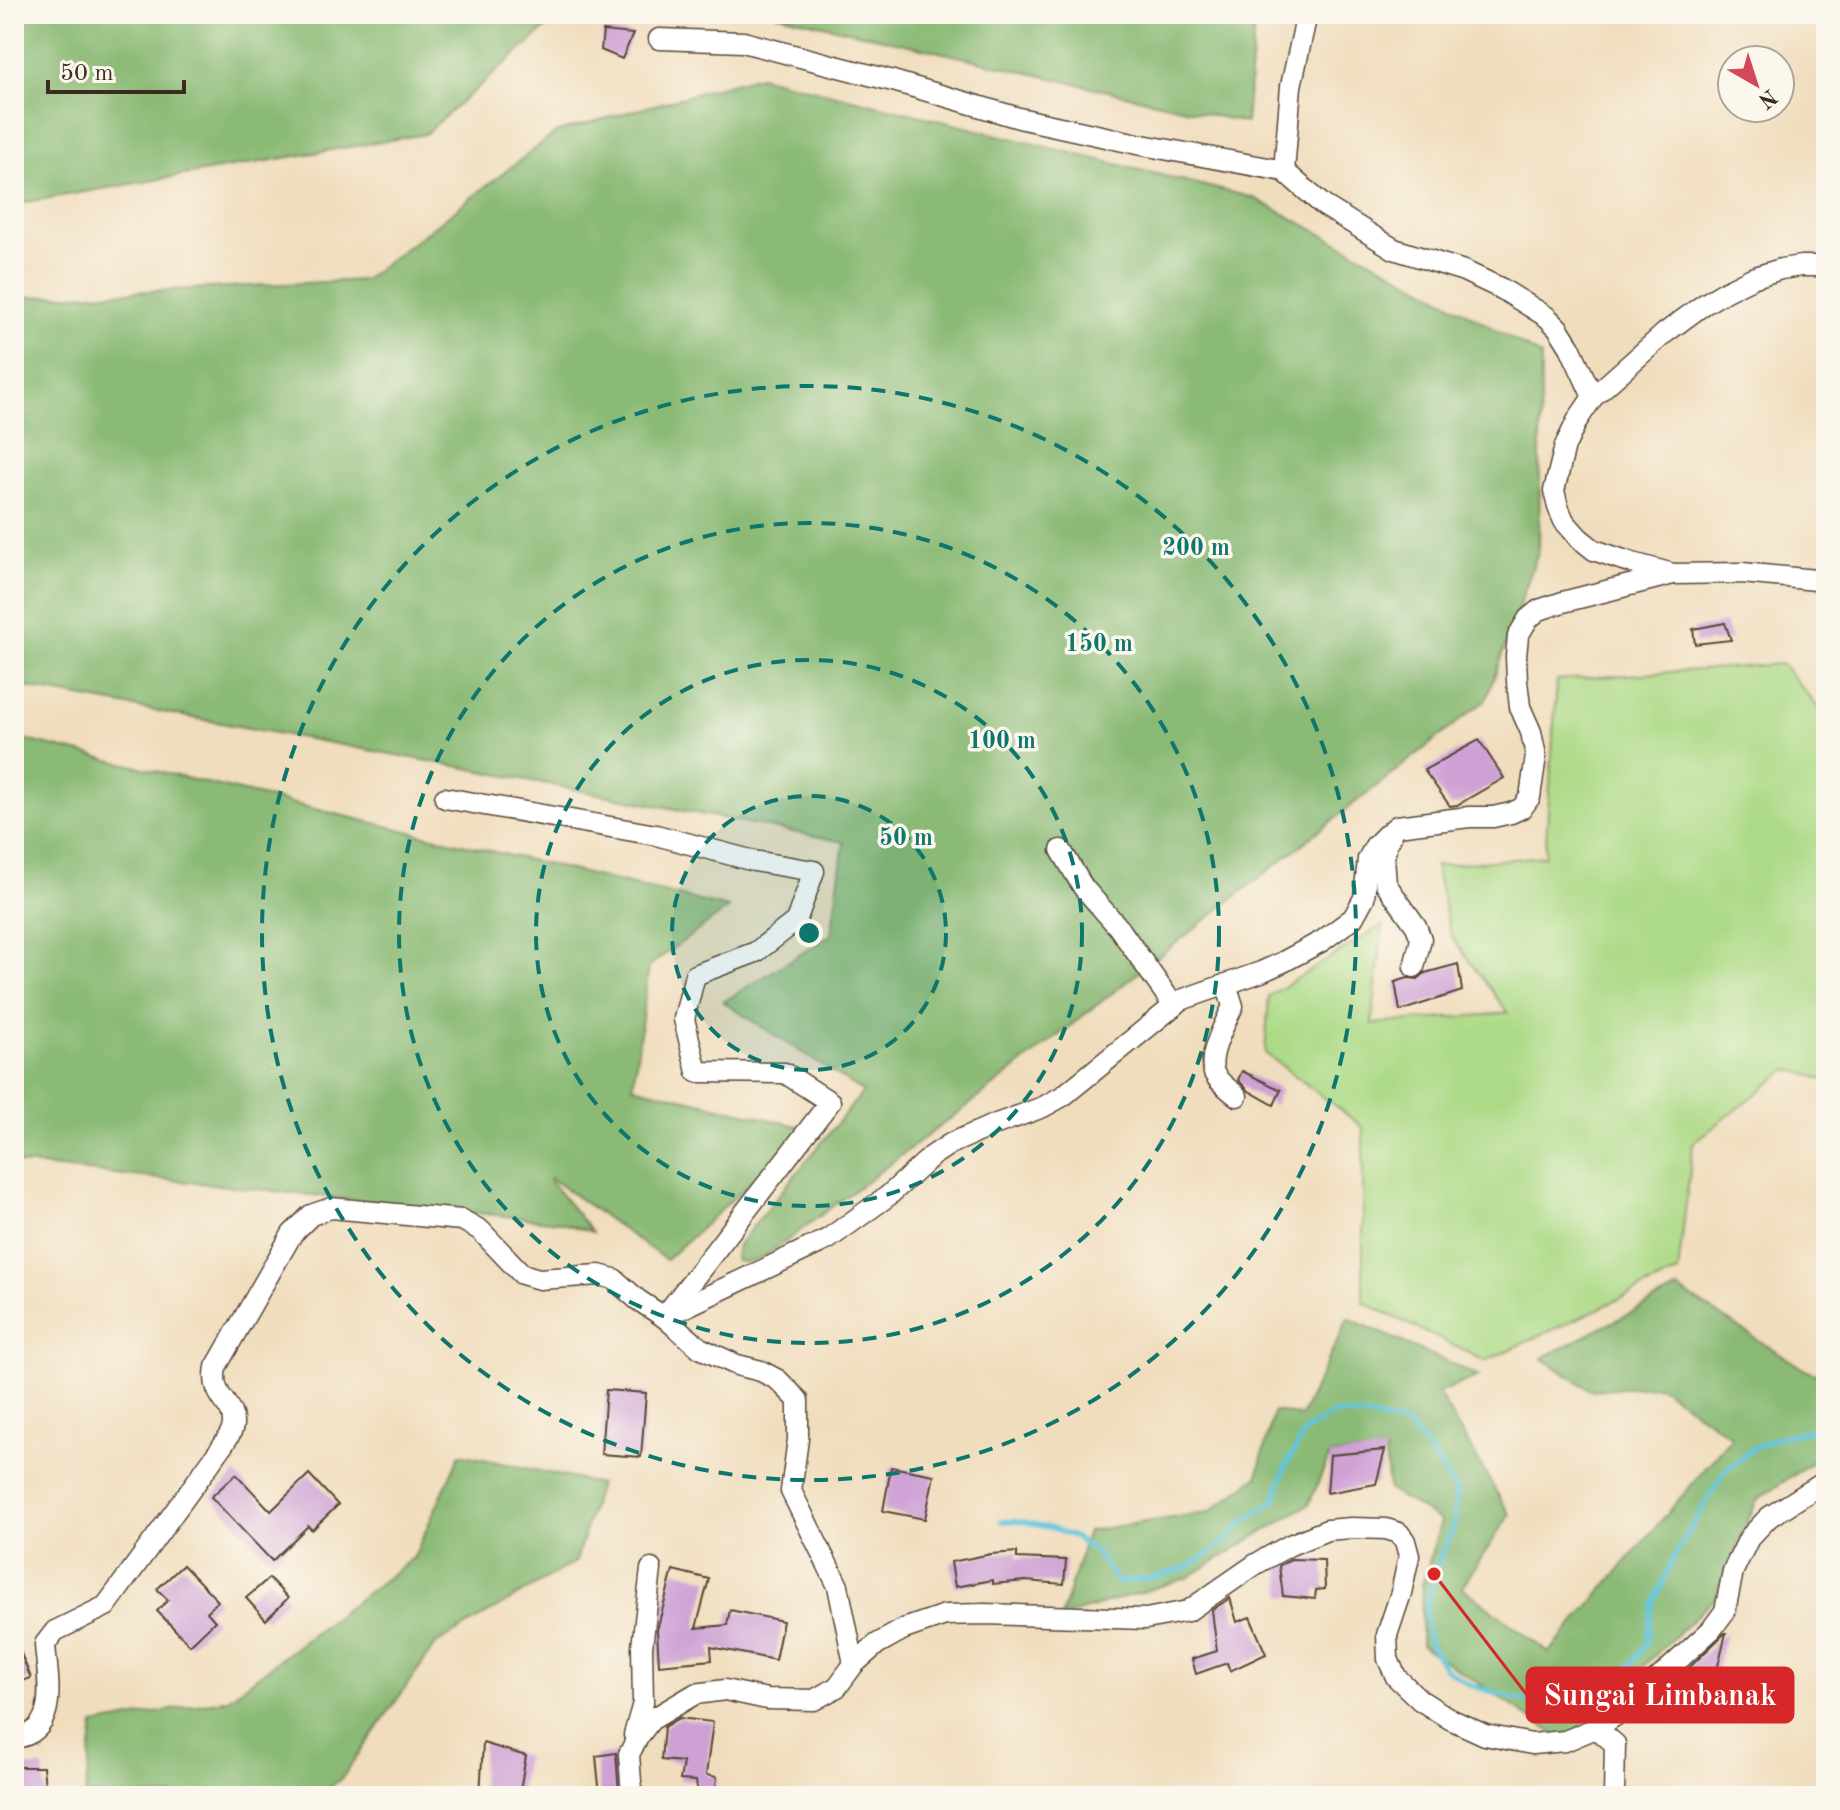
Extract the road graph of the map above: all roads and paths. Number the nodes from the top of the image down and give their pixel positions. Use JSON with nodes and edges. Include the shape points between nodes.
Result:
{"nodes":[{"id":1,"x":1307,"y":14,"type":"edge"},
{"id":2,"x":659,"y":39,"type":"dead end"},
{"id":3,"x":1284,"y":171,"type":"junction"},
{"id":4,"x":1826,"y":266,"type":"edge"},
{"id":5,"x":1593,"y":397,"type":"junction"},
{"id":6,"x":1673,"y":574,"type":"junction"},
{"id":7,"x":1826,"y":581,"type":"edge"},
{"id":8,"x":445,"y":798,"type":"dead end"},
{"id":9,"x":1397,"y":826,"type":"junction"},
{"id":10,"x":1061,"y":850,"type":"dead end"},
{"id":11,"x":1414,"y":967,"type":"dead end"},
{"id":12,"x":1226,"y":984,"type":"junction"},
{"id":13,"x":1174,"y":1006,"type":"junction"},
{"id":14,"x":1237,"y":1096,"type":"dead end"},
{"id":15,"x":664,"y":1317,"type":"junction"},
{"id":16,"x":1826,"y":1481,"type":"edge"},
{"id":17,"x":651,"y":1569,"type":"dead end"},
{"id":18,"x":854,"y":1664,"type":"junction"},
{"id":19,"x":1596,"y":1728,"type":"junction"},
{"id":20,"x":14,"y":1738,"type":"edge"},
{"id":21,"x":629,"y":1754,"type":"junction"},
{"id":22,"x":632,"y":1796,"type":"edge"},
{"id":23,"x":1614,"y":1796,"type":"edge"}],
"edges":[{"from":1,"to":3,"type":"street","via":[[1291,86]]},
{"from":2,"to":3,"type":"street","via":[[743,42],[1019,118]]},
{"from":3,"to":5,"type":"street","via":[[1323,205],[1394,249],[1464,271],[1547,317],[1570,347]]},
{"from":4,"to":5,"type":"street","via":[[1781,269],[1726,291],[1665,333]]},
{"from":5,"to":6,"type":"street","via":[[1565,446],[1555,482],[1564,521],[1594,550]]},
{"from":6,"to":7,"type":"street","via":[[1742,573]]},
{"from":6,"to":9,"type":"street","via":[[1563,602],[1528,619],[1518,636],[1517,681],[1536,756],[1530,797],[1522,808],[1493,817]]},
{"from":8,"to":15,"type":"street","via":[[656,835],[814,871],[796,921],[756,952],[695,975],[684,1019],[697,1072],[785,1073],[830,1102]]},
{"from":9,"to":11,"type":"street","via":[[1384,858],[1386,884],[1421,939]]},
{"from":9,"to":12,"type":"street","via":[[1368,859],[1364,898],[1353,918],[1283,962]]},
{"from":10,"to":13,"type":"street"},
{"from":12,"to":13,"type":"street"},
{"from":12,"to":14,"type":"street","via":[[1233,1006],[1217,1041],[1214,1074]]},
{"from":13,"to":15,"type":"street","via":[[1063,1096],[950,1144],[828,1239]]},
{"from":15,"to":18,"type":"street","via":[[700,1348],[778,1380],[798,1400],[791,1491],[838,1586]]},
{"from":15,"to":20,"type":"street","via":[[614,1279],[539,1279],[522,1274],[480,1230],[462,1220],[331,1208],[311,1215],[292,1234],[216,1367],[216,1390],[231,1414],[232,1430],[106,1606],[55,1631],[45,1644],[49,1707],[43,1722]]},
{"from":16,"to":19,"type":"street","via":[[1769,1517],[1749,1538],[1733,1571],[1725,1611],[1711,1630],[1624,1710]]},
{"from":17,"to":21,"type":"street","via":[[642,1647],[643,1703]]},
{"from":18,"to":19,"type":"street","via":[[890,1636],[945,1615],[1146,1619],[1188,1611],[1290,1545],[1327,1530],[1386,1529],[1399,1533],[1409,1556],[1387,1635],[1388,1659],[1396,1677],[1420,1700],[1485,1735],[1532,1744],[1565,1741]]},
{"from":18,"to":21,"type":"street","via":[[837,1687],[814,1700],[767,1699],[725,1690],[695,1694],[651,1720]]},
{"from":19,"to":23,"type":"street","via":[[1615,1744]]},
{"from":21,"to":22,"type":"street"}]}
